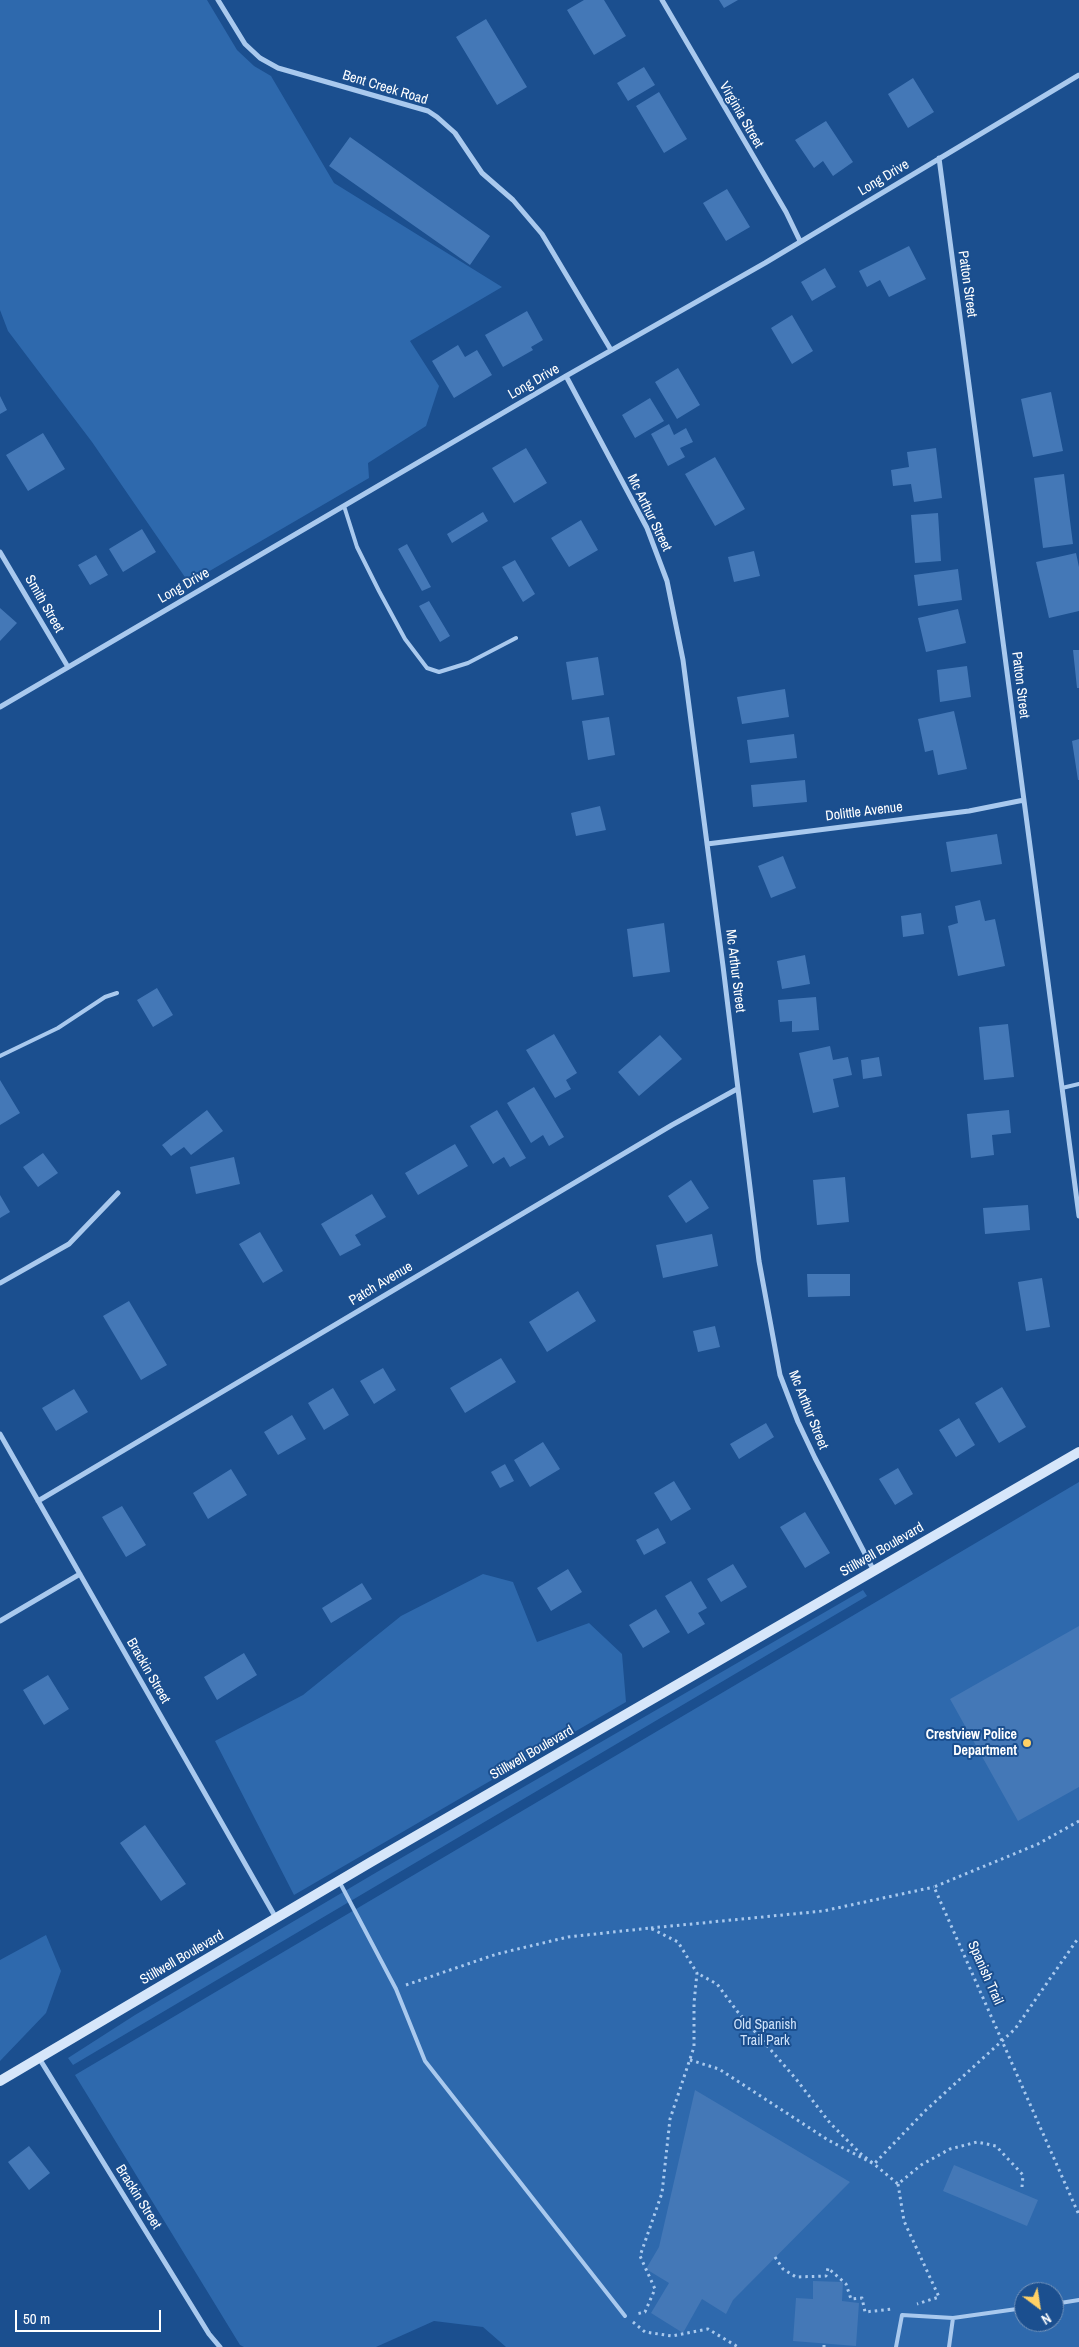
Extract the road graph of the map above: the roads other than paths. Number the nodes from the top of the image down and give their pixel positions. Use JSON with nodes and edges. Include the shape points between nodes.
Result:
{"nodes":[{"id":1,"x":218,"y":0,"type":"edge"},
{"id":2,"x":662,"y":0,"type":"edge"},
{"id":3,"x":1079,"y":75,"type":"edge"},
{"id":4,"x":939,"y":158,"type":"junction"},
{"id":5,"x":800,"y":241,"type":"junction"},
{"id":6,"x":612,"y":350,"type":"junction"},
{"id":7,"x":566,"y":376,"type":"junction"},
{"id":8,"x":344,"y":506,"type":"junction"},
{"id":9,"x":0,"y":552,"type":"edge"},
{"id":10,"x":516,"y":638,"type":"dead end"},
{"id":11,"x":68,"y":667,"type":"junction"},
{"id":12,"x":0,"y":707,"type":"edge"},
{"id":13,"x":1024,"y":800,"type":"junction"},
{"id":14,"x":706,"y":844,"type":"junction"},
{"id":15,"x":118,"y":993,"type":"dead end"},
{"id":16,"x":0,"y":1056,"type":"edge"},
{"id":17,"x":1079,"y":1084,"type":"edge"},
{"id":18,"x":1062,"y":1088,"type":"junction"},
{"id":19,"x":737,"y":1089,"type":"junction"},
{"id":20,"x":118,"y":1193,"type":"dead end"},
{"id":21,"x":1079,"y":1216,"type":"edge"},
{"id":22,"x":0,"y":1283,"type":"edge"},
{"id":23,"x":0,"y":1434,"type":"edge"},
{"id":24,"x":1079,"y":1452,"type":"edge"},
{"id":25,"x":38,"y":1501,"type":"junction"},
{"id":26,"x":874,"y":1571,"type":"junction"},
{"id":27,"x":80,"y":1574,"type":"junction"},
{"id":28,"x":0,"y":1621,"type":"edge"},
{"id":29,"x":339,"y":1881,"type":"junction"},
{"id":30,"x":277,"y":1919,"type":"junction"},
{"id":31,"x":38,"y":2058,"type":"junction"},
{"id":32,"x":0,"y":2081,"type":"edge"},
{"id":33,"x":1079,"y":2300,"type":"edge"},
{"id":34,"x":1064,"y":2302,"type":"edge"},
{"id":35,"x":1014,"y":2309,"type":"edge"},
{"id":36,"x":625,"y":2316,"type":"road end"},
{"id":37,"x":953,"y":2318,"type":"junction"},
{"id":38,"x":220,"y":2347,"type":"edge"},
{"id":39,"x":896,"y":2347,"type":"edge"},
{"id":40,"x":949,"y":2347,"type":"edge"}],
"edges":[{"from":1,"to":6,"type":"street","name":"Bent Creek Road","via":[[245,44],[278,68],[428,111],[437,117],[455,133],[482,173],[513,200],[542,234]]},
{"from":2,"to":5,"type":"street","name":"Virginia Street"},
{"from":3,"to":4,"type":"street","name":"Long Drive"},
{"from":4,"to":5,"type":"street","name":"Long Drive"},
{"from":4,"to":13,"type":"street","name":"Patton Street"},
{"from":5,"to":6,"type":"street","name":"Long Drive"},
{"from":6,"to":7,"type":"street","name":"Long Drive"},
{"from":7,"to":8,"type":"street","name":"Long Drive"},
{"from":7,"to":14,"type":"street","name":"Mc Arthur Street","via":[[647,528],[667,580],[682,660]]},
{"from":8,"to":10,"type":"lane","via":[[357,547],[379,591],[405,639],[427,668],[439,672],[468,663]]},
{"from":8,"to":11,"type":"street","name":"Long Drive"},
{"from":9,"to":11,"type":"street","name":"Smith Street"},
{"from":11,"to":12,"type":"street","name":"Long Drive"},
{"from":13,"to":14,"type":"street","name":"Dolittle Avenue","via":[[969,811]]},
{"from":13,"to":18,"type":"street","name":"Patton Street"},
{"from":14,"to":19,"type":"street","name":"Mc Arthur Street"},
{"from":15,"to":16,"type":"lane","via":[[105,996],[58,1028]]},
{"from":17,"to":18,"type":"lane"},
{"from":18,"to":21,"type":"street","name":"Patton Street"},
{"from":19,"to":25,"type":"street","name":"Patch Avenue"},
{"from":19,"to":26,"type":"street","name":"Mc Arthur Street","via":[[759,1262],[780,1375],[808,1444]]},
{"from":20,"to":22,"type":"street","via":[[69,1244]]},
{"from":23,"to":25,"type":"street","name":"Brackin Street"},
{"from":24,"to":26,"type":"street","name":"Stillwell Boulevard"},
{"from":25,"to":27,"type":"street","name":"Brackin Street"},
{"from":26,"to":29,"type":"street","name":"Stillwell Boulevard"},
{"from":27,"to":28,"type":"street"},
{"from":27,"to":30,"type":"street","name":"Brackin Street"},
{"from":29,"to":30,"type":"street","name":"Stillwell Boulevard"},
{"from":29,"to":36,"type":"lane","via":[[396,1989],[425,2061]]},
{"from":30,"to":31,"type":"street","name":"Stillwell Boulevard"},
{"from":31,"to":32,"type":"street","name":"Stillwell Boulevard"},
{"from":31,"to":38,"type":"street","name":"Brackin Street"},
{"from":33,"to":34,"type":"lane"},
{"from":35,"to":37,"type":"lane"},
{"from":37,"to":39,"type":"lane","via":[[902,2315]]},
{"from":37,"to":40,"type":"lane"}]}
